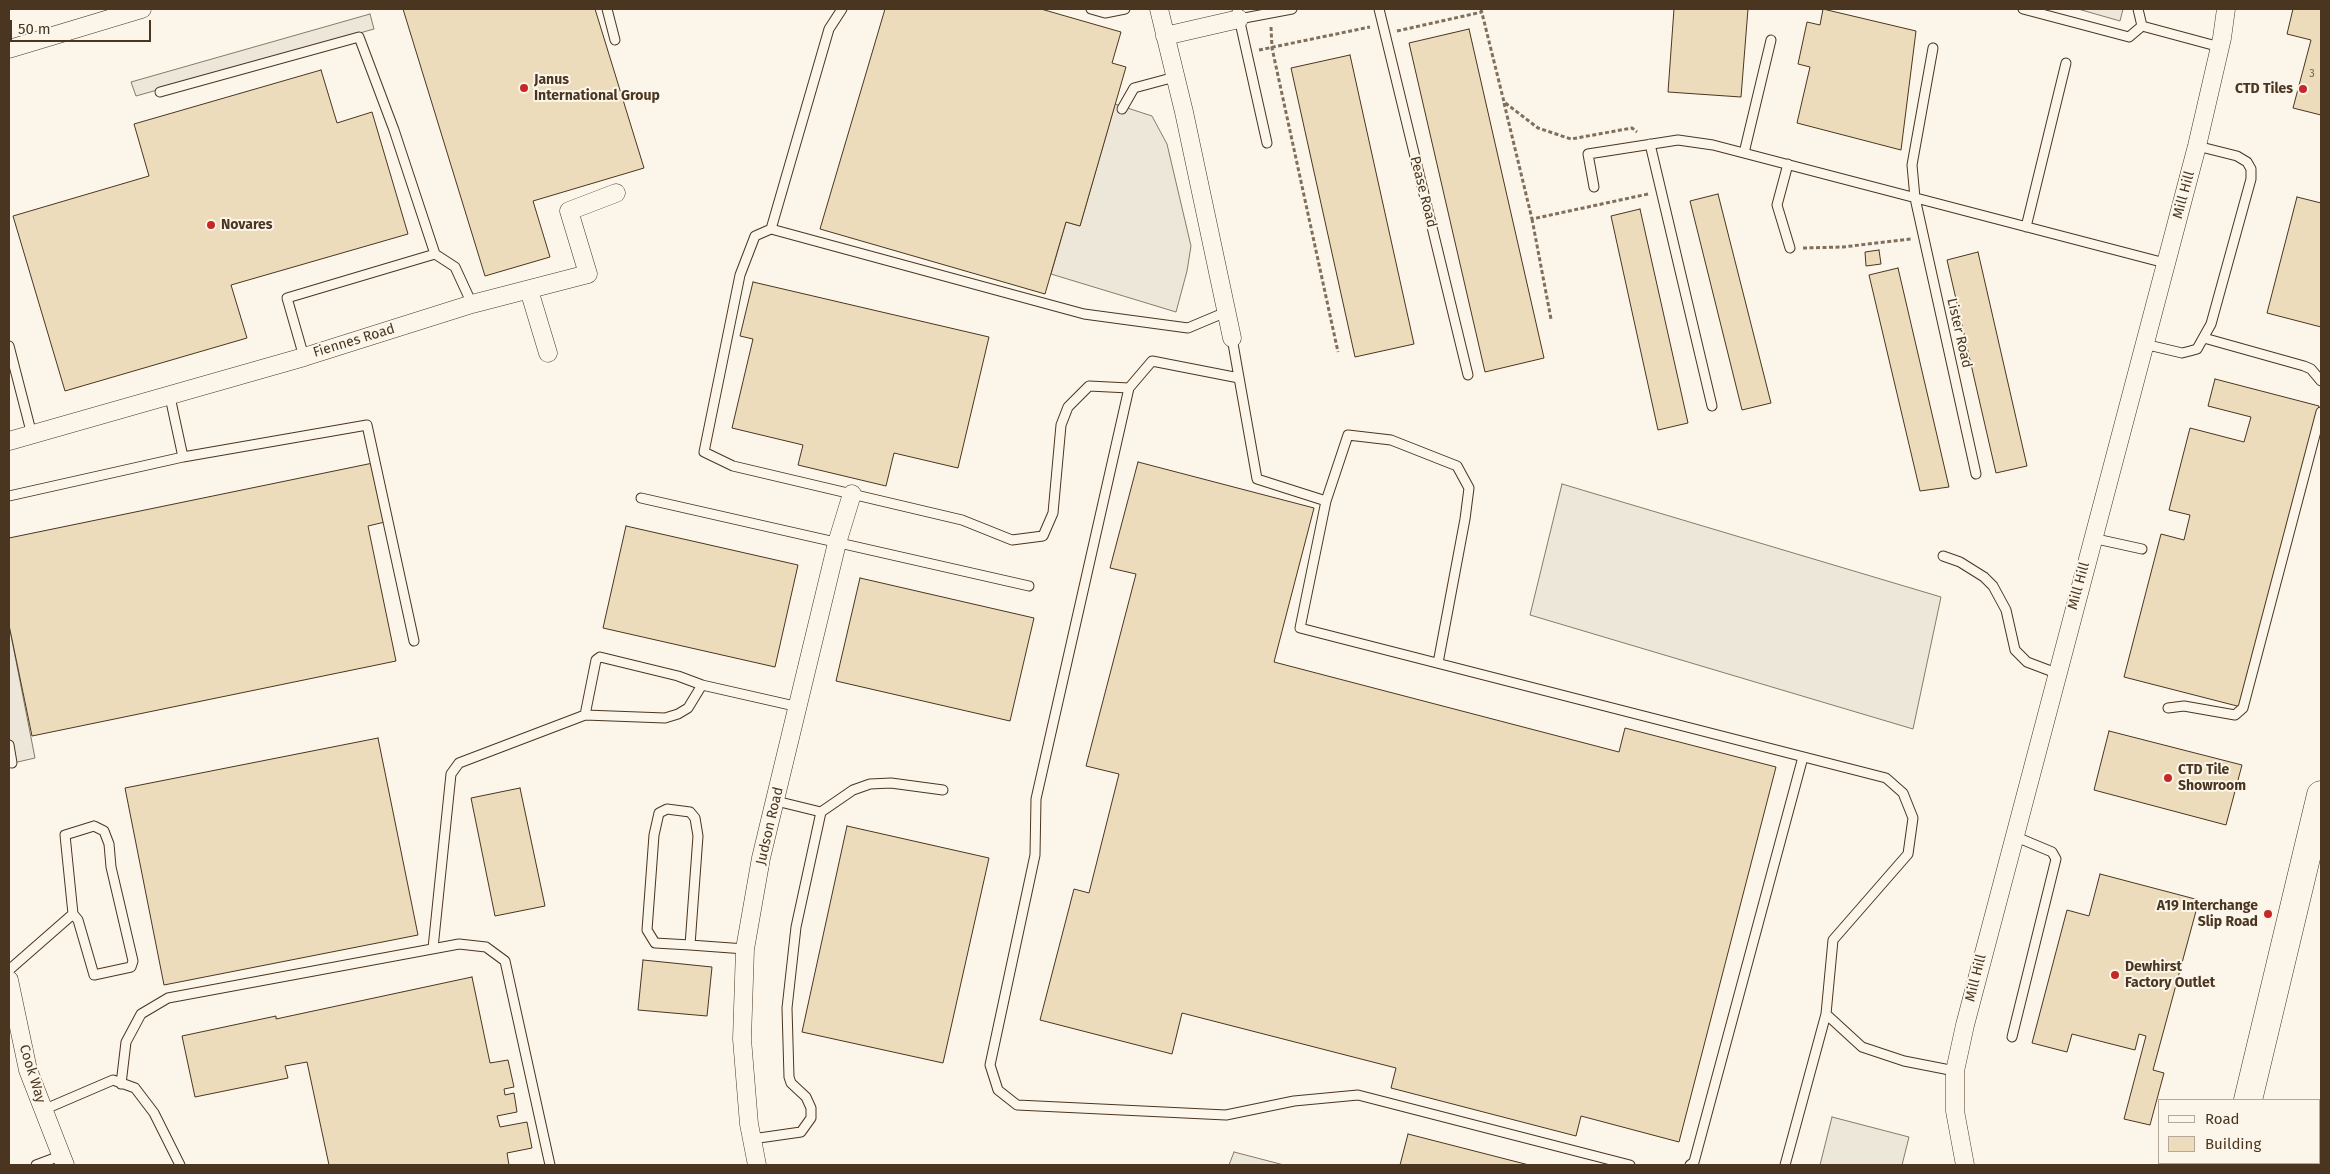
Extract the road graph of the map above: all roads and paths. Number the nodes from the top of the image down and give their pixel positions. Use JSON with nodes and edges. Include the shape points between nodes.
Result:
{"nodes":[{"id":1,"x":142,"y":9,"type":"edge"},
{"id":2,"x":607,"y":9,"type":"edge"},
{"id":3,"x":842,"y":9,"type":"edge"},
{"id":4,"x":1092,"y":9,"type":"edge"},
{"id":5,"x":1125,"y":9,"type":"edge"},
{"id":6,"x":1159,"y":9,"type":"edge"},
{"id":7,"x":1292,"y":9,"type":"edge"},
{"id":8,"x":1379,"y":9,"type":"edge"},
{"id":9,"x":2023,"y":9,"type":"edge"},
{"id":10,"x":2138,"y":9,"type":"edge"},
{"id":11,"x":2226,"y":9,"type":"edge"},
{"id":12,"x":1482,"y":10,"type":"edge"},
{"id":13,"x":1270,"y":13,"type":"junction"},
{"id":14,"x":1238,"y":14,"type":"edge"},
{"id":15,"x":1383,"y":24,"type":"junction"},
{"id":16,"x":2142,"y":26,"type":"junction"},
{"id":17,"x":1385,"y":34,"type":"junction"},
{"id":18,"x":1165,"y":36,"type":"junction"},
{"id":19,"x":615,"y":40,"type":"dead end"},
{"id":20,"x":1772,"y":40,"type":"dead end"},
{"id":21,"x":2220,"y":47,"type":"junction"},
{"id":22,"x":1272,"y":48,"type":"junction"},
{"id":23,"x":1934,"y":48,"type":"dead end"},
{"id":24,"x":9,"y":49,"type":"edge"},
{"id":25,"x":1247,"y":53,"type":"junction"},
{"id":26,"x":2066,"y":63,"type":"dead end"},
{"id":27,"x":1175,"y":77,"type":"junction"},
{"id":28,"x":160,"y":92,"type":"dead end"},
{"id":29,"x":1504,"y":102,"type":"junction"},
{"id":30,"x":1122,"y":109,"type":"dead end"},
{"id":31,"x":1267,"y":143,"type":"dead end"},
{"id":32,"x":1650,"y":144,"type":"junction"},
{"id":33,"x":2197,"y":146,"type":"junction"},
{"id":34,"x":1744,"y":153,"type":"junction"},
{"id":35,"x":1788,"y":164,"type":"junction"},
{"id":36,"x":1594,"y":187,"type":"dead end"},
{"id":37,"x":1661,"y":191,"type":"junction"},
{"id":38,"x":616,"y":193,"type":"dead end"},
{"id":39,"x":1914,"y":198,"type":"junction"},
{"id":40,"x":1532,"y":220,"type":"junction"},
{"id":41,"x":2026,"y":227,"type":"junction"},
{"id":42,"x":771,"y":229,"type":"junction"},
{"id":43,"x":1924,"y":237,"type":"junction"},
{"id":44,"x":1790,"y":248,"type":"joint"},
{"id":45,"x":434,"y":254,"type":"junction"},
{"id":46,"x":2165,"y":263,"type":"junction"},
{"id":47,"x":529,"y":290,"type":"junction"},
{"id":48,"x":472,"y":304,"type":"junction"},
{"id":49,"x":1226,"y":312,"type":"junction"},
{"id":50,"x":1551,"y":319,"type":"dead end"},
{"id":51,"x":1232,"y":338,"type":"joint"},
{"id":52,"x":2204,"y":338,"type":"junction"},
{"id":53,"x":2144,"y":344,"type":"junction"},
{"id":54,"x":9,"y":346,"type":"edge"},
{"id":55,"x":1338,"y":352,"type":"dead end"},
{"id":56,"x":548,"y":353,"type":"dead end"},
{"id":57,"x":304,"y":357,"type":"junction"},
{"id":58,"x":1468,"y":375,"type":"dead end"},
{"id":59,"x":1239,"y":378,"type":"junction"},
{"id":60,"x":2321,"y":381,"type":"edge"},
{"id":61,"x":1129,"y":388,"type":"junction"},
{"id":62,"x":170,"y":397,"type":"junction"},
{"id":63,"x":1712,"y":406,"type":"dead end"},
{"id":64,"x":2321,"y":412,"type":"edge"},
{"id":65,"x":32,"y":435,"type":"junction"},
{"id":66,"x":9,"y":441,"type":"edge"},
{"id":67,"x":183,"y":457,"type":"junction"},
{"id":68,"x":1976,"y":474,"type":"dead end"},
{"id":69,"x":852,"y":494,"type":"junction"},
{"id":70,"x":9,"y":496,"type":"edge"},
{"id":71,"x":640,"y":498,"type":"dead end"},
{"id":72,"x":1326,"y":501,"type":"junction"},
{"id":73,"x":2092,"y":538,"type":"junction"},
{"id":74,"x":837,"y":543,"type":"junction"},
{"id":75,"x":2142,"y":550,"type":"dead end"},
{"id":76,"x":1943,"y":556,"type":"dead end"},
{"id":77,"x":1029,"y":586,"type":"dead end"},
{"id":78,"x":414,"y":641,"type":"dead end"},
{"id":79,"x":1438,"y":663,"type":"junction"},
{"id":80,"x":2056,"y":673,"type":"junction"},
{"id":81,"x":702,"y":685,"type":"junction"},
{"id":82,"x":799,"y":707,"type":"junction"},
{"id":83,"x":2168,"y":708,"type":"dead end"},
{"id":84,"x":585,"y":715,"type":"junction"},
{"id":85,"x":9,"y":745,"type":"edge"},
{"id":86,"x":1803,"y":757,"type":"junction"},
{"id":87,"x":12,"y":763,"type":"dead end"},
{"id":88,"x":943,"y":790,"type":"dead end"},
{"id":89,"x":2321,"y":795,"type":"edge"},
{"id":90,"x":776,"y":801,"type":"junction"},
{"id":91,"x":821,"y":812,"type":"junction"},
{"id":92,"x":2013,"y":836,"type":"junction"},
{"id":93,"x":73,"y":914,"type":"junction"},
{"id":94,"x":690,"y":945,"type":"junction"},
{"id":95,"x":433,"y":948,"type":"junction"},
{"id":96,"x":744,"y":949,"type":"junction"},
{"id":97,"x":9,"y":970,"type":"edge"},
{"id":98,"x":9,"y":980,"type":"edge"},
{"id":99,"x":1826,"y":1014,"type":"junction"},
{"id":100,"x":2012,"y":1037,"type":"dead end"},
{"id":101,"x":1955,"y":1071,"type":"junction"},
{"id":102,"x":122,"y":1084,"type":"junction"},
{"id":103,"x":2248,"y":1099,"type":"edge"},
{"id":104,"x":43,"y":1110,"type":"junction"},
{"id":105,"x":752,"y":1139,"type":"junction"},
{"id":106,"x":62,"y":1161,"type":"edge"},
{"id":107,"x":36,"y":1165,"type":"edge"},
{"id":108,"x":180,"y":1165,"type":"edge"},
{"id":109,"x":550,"y":1165,"type":"edge"},
{"id":110,"x":757,"y":1165,"type":"edge"},
{"id":111,"x":1630,"y":1165,"type":"edge"},
{"id":112,"x":1690,"y":1165,"type":"edge"},
{"id":113,"x":1785,"y":1165,"type":"edge"},
{"id":114,"x":1965,"y":1165,"type":"edge"}],
"edges":[{"from":1,"to":24,"type":"street"},
{"from":2,"to":19,"type":"lane"},
{"from":3,"to":42,"type":"lane","via":[[829,29]]},
{"from":4,"to":5,"type":"lane","via":[[1106,13]]},
{"from":6,"to":18,"type":"street"},
{"from":7,"to":13,"type":"lane"},
{"from":8,"to":15,"type":"lane","name":"Pease Road"},
{"from":9,"to":16,"type":"lane","via":[[2129,37]]},
{"from":10,"to":16,"type":"lane"},
{"from":11,"to":21,"type":"street","name":"Mill Hill"},
{"from":12,"to":17,"type":"path"},
{"from":12,"to":29,"type":"path"},
{"from":13,"to":14,"type":"lane"},
{"from":13,"to":22,"type":"path"},
{"from":14,"to":18,"type":"street"},
{"from":14,"to":25,"type":"lane"},
{"from":15,"to":17,"type":"lane","name":"Pease Road"},
{"from":15,"to":22,"type":"path"},
{"from":16,"to":21,"type":"lane"},
{"from":17,"to":58,"type":"lane","name":"Pease Road"},
{"from":18,"to":27,"type":"street"},
{"from":20,"to":34,"type":"lane"},
{"from":21,"to":33,"type":"street","name":"Mill Hill"},
{"from":22,"to":25,"type":"path"},
{"from":22,"to":55,"type":"path"},
{"from":23,"to":39,"type":"lane","name":"Lister Road","via":[[1912,165]]},
{"from":25,"to":31,"type":"lane"},
{"from":26,"to":41,"type":"lane"},
{"from":27,"to":30,"type":"lane","via":[[1134,88]]},
{"from":27,"to":49,"type":"street"},
{"from":28,"to":45,"type":"lane","via":[[360,37]]},
{"from":29,"to":32,"type":"path","via":[[1538,128],[1570,139],[1632,128]]},
{"from":29,"to":40,"type":"path"},
{"from":32,"to":34,"type":"lane","via":[[1678,140]]},
{"from":32,"to":36,"type":"lane","via":[[1588,154]]},
{"from":32,"to":37,"type":"lane"},
{"from":33,"to":46,"type":"street","name":"Mill Hill"},
{"from":33,"to":52,"type":"lane","via":[[2237,156],[2251,169],[2211,324]]},
{"from":34,"to":35,"type":"lane"},
{"from":35,"to":39,"type":"lane"},
{"from":35,"to":44,"type":"lane","via":[[1777,205]]},
{"from":37,"to":40,"type":"path"},
{"from":37,"to":63,"type":"lane"},
{"from":38,"to":47,"type":"street","name":"Fiennes Road","via":[[569,211],[588,274]]},
{"from":39,"to":41,"type":"lane"},
{"from":39,"to":43,"type":"lane","name":"Lister Road"},
{"from":40,"to":50,"type":"path"},
{"from":41,"to":46,"type":"lane"},
{"from":42,"to":49,"type":"lane","via":[[1084,314],[1188,328]]},
{"from":42,"to":69,"type":"lane","via":[[756,236],[740,276],[704,452],[733,466]]},
{"from":43,"to":44,"type":"path","via":[[1843,247]]},
{"from":43,"to":68,"type":"lane","name":"Lister Road"},
{"from":45,"to":48,"type":"lane","via":[[455,267]]},
{"from":45,"to":57,"type":"lane","via":[[287,298]]},
{"from":46,"to":53,"type":"street","name":"Mill Hill"},
{"from":47,"to":48,"type":"street","name":"Fiennes Road"},
{"from":47,"to":56,"type":"street"},
{"from":48,"to":57,"type":"street","name":"Fiennes Road"},
{"from":49,"to":51,"type":"street"},
{"from":51,"to":59,"type":"lane"},
{"from":52,"to":53,"type":"lane","via":[[2196,349],[2182,353]]},
{"from":52,"to":60,"type":"lane","via":[[2304,366]]},
{"from":53,"to":73,"type":"street","name":"Mill Hill"},
{"from":54,"to":65,"type":"lane"},
{"from":57,"to":62,"type":"street","name":"Fiennes Road"},
{"from":59,"to":61,"type":"lane","via":[[1152,361]]},
{"from":59,"to":72,"type":"lane","via":[[1257,479]]},
{"from":61,"to":69,"type":"lane","via":[[1089,386],[1068,407],[1061,425],[1053,513],[1042,536],[1012,540],[962,520]]},
{"from":61,"to":111,"type":"lane","via":[[1036,799],[1035,855],[990,1065],[998,1090],[1017,1105],[1226,1115],[1294,1102],[1358,1096]]},
{"from":62,"to":65,"type":"street","name":"Fiennes Road"},
{"from":62,"to":67,"type":"lane"},
{"from":64,"to":83,"type":"lane","via":[[2243,708],[2235,715],[2184,706]]},
{"from":65,"to":66,"type":"street","name":"Fiennes Road"},
{"from":67,"to":70,"type":"lane"},
{"from":67,"to":78,"type":"lane","via":[[367,425]]},
{"from":69,"to":74,"type":"street","name":"Judson Road"},
{"from":71,"to":74,"type":"lane"},
{"from":72,"to":79,"type":"lane","via":[[1300,628]]},
{"from":72,"to":79,"type":"lane","via":[[1348,435],[1391,440],[1457,466],[1469,488]]},
{"from":73,"to":75,"type":"lane"},
{"from":73,"to":80,"type":"street","name":"Mill Hill"},
{"from":74,"to":77,"type":"lane"},
{"from":74,"to":82,"type":"street","name":"Judson Road"},
{"from":76,"to":80,"type":"lane","via":[[1960,562],[1993,586],[2006,610],[2015,650],[2027,662]]},
{"from":79,"to":86,"type":"lane"},
{"from":80,"to":92,"type":"street","name":"Mill Hill"},
{"from":81,"to":82,"type":"lane"},
{"from":81,"to":84,"type":"lane","via":[[688,708],[665,718]]},
{"from":81,"to":84,"type":"lane","via":[[678,676],[598,658]]},
{"from":82,"to":90,"type":"street","name":"Judson Road"},
{"from":84,"to":95,"type":"lane","via":[[458,763],[448,786]]},
{"from":85,"to":87,"type":"lane"},
{"from":86,"to":99,"type":"lane","via":[[1886,778],[1903,793],[1913,818],[1908,854],[1833,940]]},
{"from":86,"to":112,"type":"lane","via":[[1694,1162]]},
{"from":88,"to":91,"type":"lane","via":[[891,783],[870,784],[852,790]]},
{"from":89,"to":103,"type":"highway"},
{"from":90,"to":91,"type":"lane"},
{"from":90,"to":96,"type":"street","name":"Judson Road"},
{"from":91,"to":105,"type":"lane","via":[[796,927],[787,1008],[789,1077],[791,1084],[806,1096],[811,1118],[801,1132]]},
{"from":92,"to":100,"type":"lane","via":[[2052,852],[2056,860]]},
{"from":92,"to":101,"type":"street","name":"Mill Hill"},
{"from":93,"to":93,"type":"lane","via":[[78,920],[94,975],[131,967],[133,961],[111,867],[109,844],[104,831],[94,826],[65,835]]},
{"from":93,"to":97,"type":"lane"},
{"from":94,"to":94,"type":"lane","via":[[655,943],[647,930],[654,835],[659,813],[667,809],[683,809],[695,818],[698,836]]},
{"from":94,"to":96,"type":"lane"},
{"from":95,"to":102,"type":"lane","via":[[168,998],[141,1014],[126,1042]]},
{"from":95,"to":109,"type":"lane","via":[[459,944],[486,947],[505,961]]},
{"from":96,"to":105,"type":"street","name":"Judson Road","via":[[742,1039]]},
{"from":98,"to":104,"type":"street","name":"Cook Way","via":[[28,1070]]},
{"from":99,"to":101,"type":"lane","via":[[1862,1046],[1904,1061]]},
{"from":99,"to":113,"type":"lane"},
{"from":101,"to":114,"type":"street","name":"Mill Hill","via":[[1955,1111]]},
{"from":102,"to":104,"type":"lane","via":[[112,1080]]},
{"from":102,"to":108,"type":"lane","via":[[135,1088],[154,1113]]},
{"from":104,"to":106,"type":"street","name":"Cook Way"},
{"from":105,"to":110,"type":"street","name":"Judson Road"},
{"from":106,"to":107,"type":"lane"}]}
